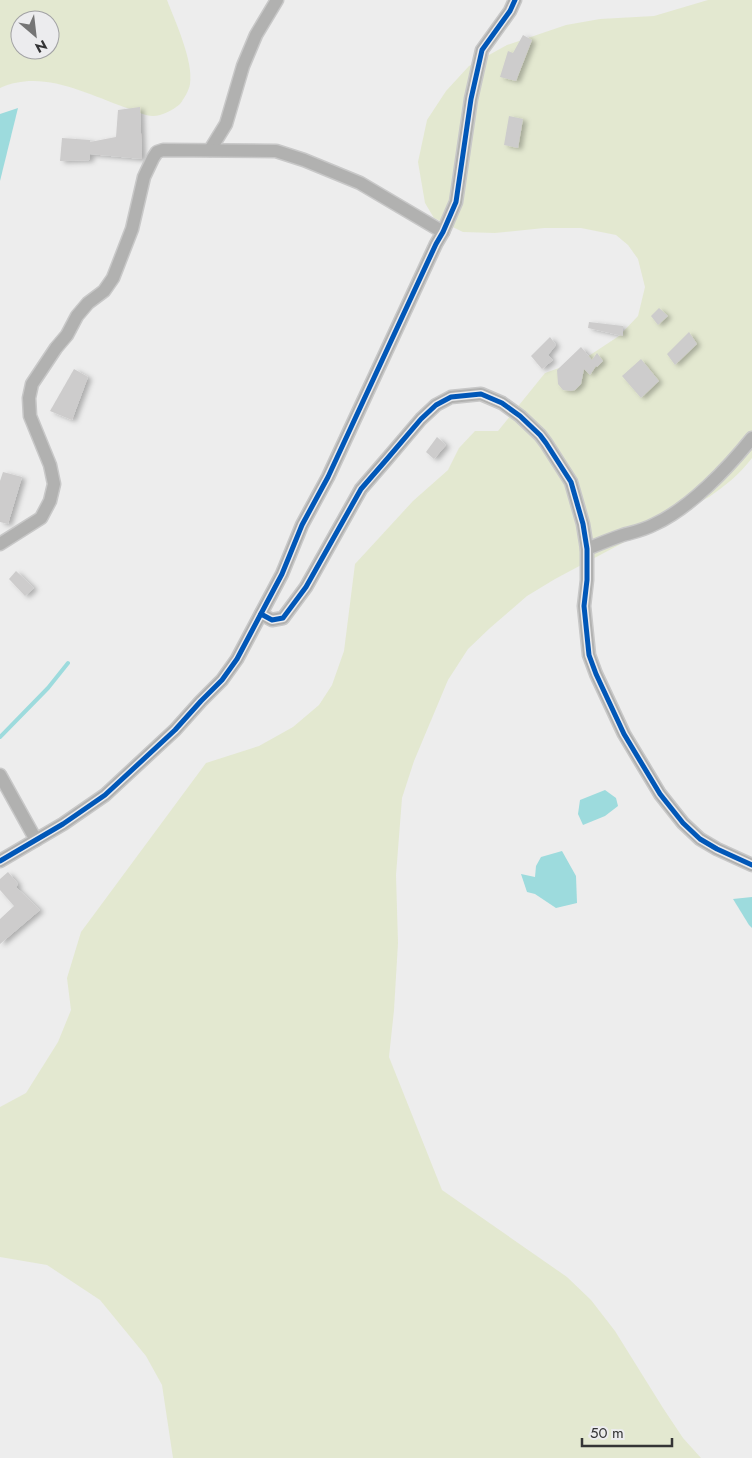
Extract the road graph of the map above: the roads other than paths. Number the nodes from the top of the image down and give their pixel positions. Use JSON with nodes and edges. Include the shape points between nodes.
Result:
{"nodes":[{"id":1,"x":277,"y":0,"type":"edge"},
{"id":2,"x":515,"y":0,"type":"edge"},
{"id":3,"x":210,"y":150,"type":"junction"},
{"id":4,"x":443,"y":232,"type":"junction"},
{"id":5,"x":752,"y":438,"type":"edge"},
{"id":6,"x":0,"y":544,"type":"edge"},
{"id":7,"x":587,"y":549,"type":"junction"},
{"id":8,"x":261,"y":614,"type":"junction"},
{"id":9,"x":0,"y":775,"type":"edge"},
{"id":10,"x":36,"y":840,"type":"junction"},
{"id":11,"x":0,"y":861,"type":"edge"},
{"id":12,"x":752,"y":866,"type":"edge"}],
"edges":[{"from":1,"to":3,"type":"street","via":[[256,35],[226,124]]},
{"from":2,"to":4,"type":"street","via":[[482,50],[470,98],[456,202]]},
{"from":3,"to":4,"type":"street","via":[[276,151],[291,155],[360,183]]},
{"from":3,"to":6,"type":"street","via":[[157,152],[144,177],[132,229],[113,278],[77,316],[32,384],[30,416],[50,465],[54,484],[41,518]]},
{"from":4,"to":8,"type":"street"},
{"from":5,"to":7,"type":"street","via":[[712,482],[675,512],[648,528]]},
{"from":7,"to":8,"type":"street","via":[[570,482],[540,435],[520,416],[490,397],[480,394],[451,397],[421,419],[360,489],[306,587],[283,618],[272,620]]},
{"from":7,"to":12,"type":"street","via":[[584,606],[589,655],[624,734],[660,794],[683,823],[716,850]]},
{"from":8,"to":10,"type":"street","via":[[222,680],[175,730],[105,795]]},
{"from":9,"to":10,"type":"street"},
{"from":10,"to":11,"type":"street"}]}
